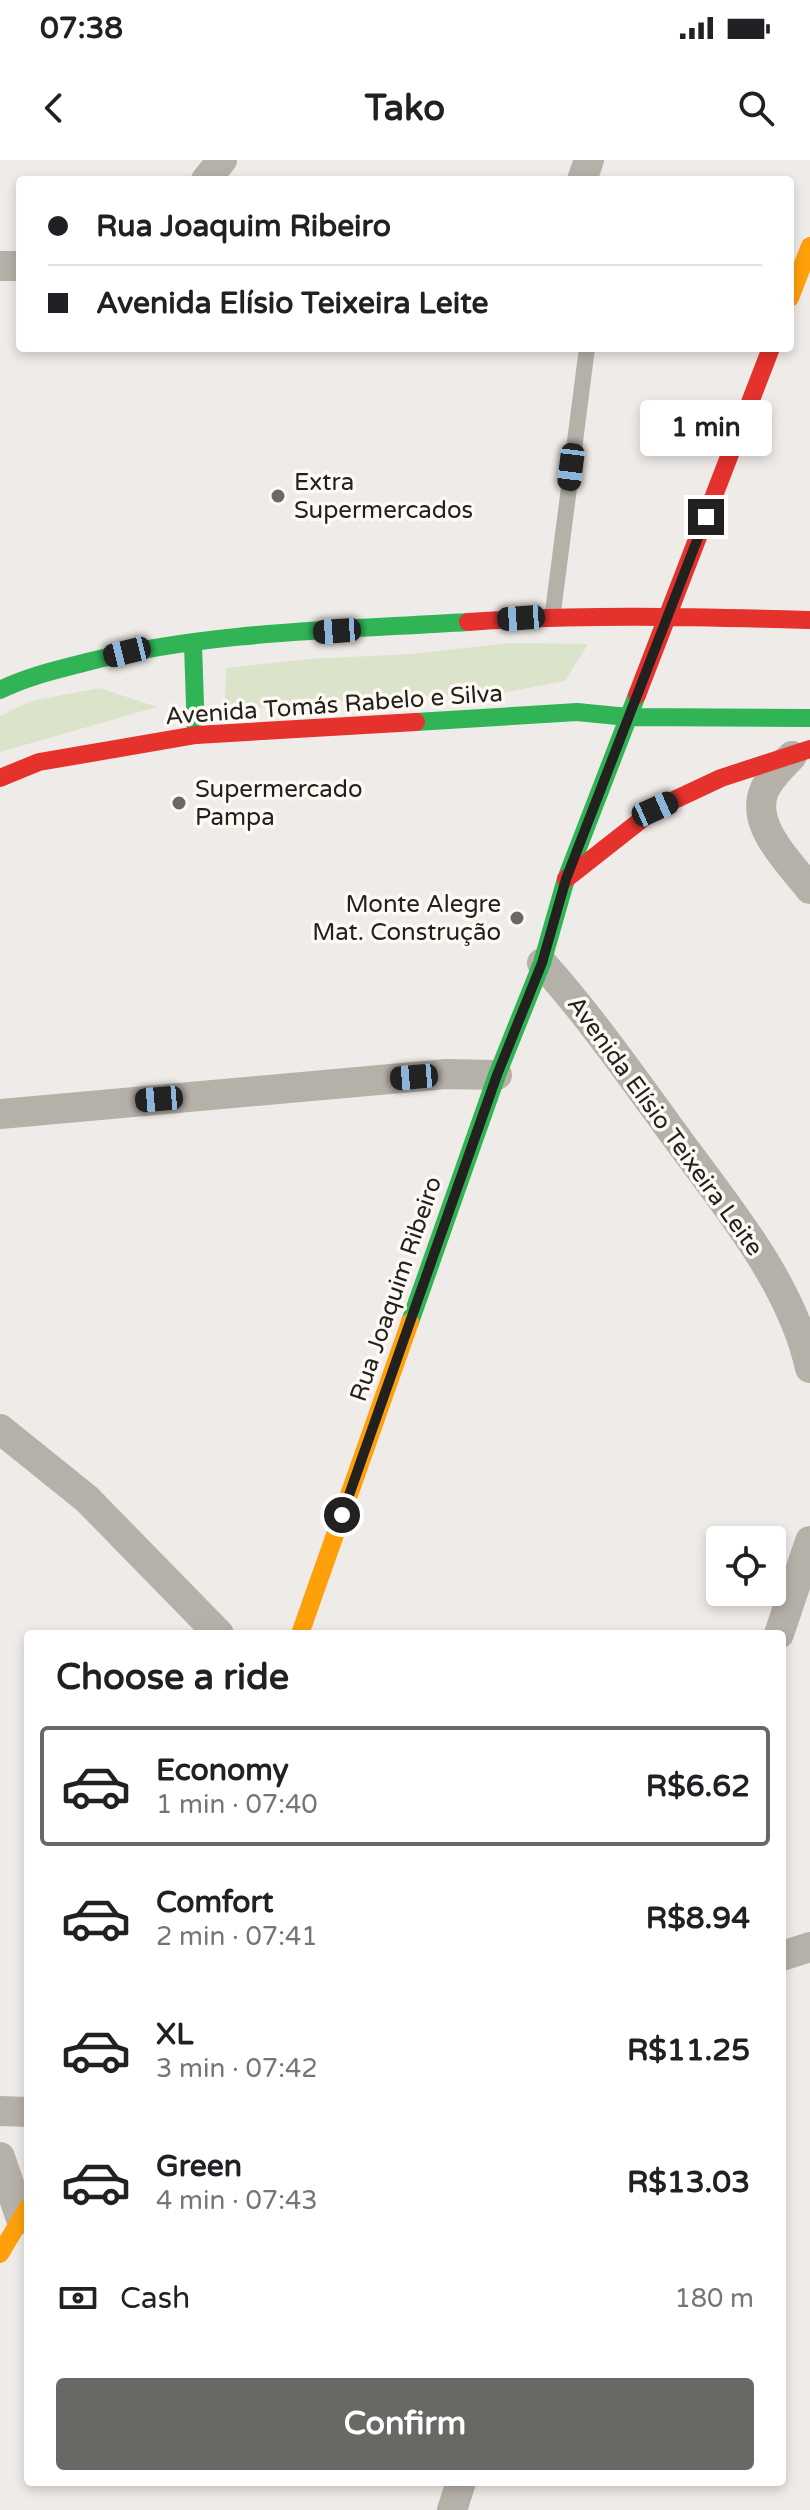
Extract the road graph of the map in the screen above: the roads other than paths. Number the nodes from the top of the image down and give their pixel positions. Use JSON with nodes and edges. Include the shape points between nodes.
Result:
{"nodes":[{"id":1,"x":222,"y":160,"type":"edge"},
{"id":2,"x":209,"y":176,"type":"edge"},
{"id":3,"x":810,"y":246,"type":"edge"},
{"id":4,"x":794,"y":288,"type":"edge"},
{"id":5,"x":586,"y":352,"type":"edge"},
{"id":6,"x":769,"y":352,"type":"edge"},
{"id":7,"x":552,"y":616,"type":"junction"},
{"id":8,"x":667,"y":617,"type":"junction"},
{"id":9,"x":810,"y":620,"type":"edge"},
{"id":10,"x":193,"y":644,"type":"junction"},
{"id":11,"x":0,"y":690,"type":"edge"},
{"id":12,"x":628,"y":717,"type":"junction"},
{"id":13,"x":810,"y":718,"type":"edge"},
{"id":14,"x":196,"y":735,"type":"junction"},
{"id":15,"x":802,"y":752,"type":"edge"},
{"id":16,"x":0,"y":778,"type":"edge"},
{"id":17,"x":566,"y":879,"type":"junction"},
{"id":18,"x":810,"y":889,"type":"edge"},
{"id":19,"x":542,"y":963,"type":"junction"},
{"id":20,"x":497,"y":1075,"type":"junction"},
{"id":21,"x":0,"y":1114,"type":"edge"},
{"id":22,"x":810,"y":1368,"type":"edge"},
{"id":23,"x":0,"y":1429,"type":"edge"},
{"id":24,"x":810,"y":1541,"type":"edge"},
{"id":25,"x":215,"y":1630,"type":"edge"},
{"id":26,"x":301,"y":1630,"type":"edge"},
{"id":27,"x":780,"y":1630,"type":"edge"},
{"id":28,"x":810,"y":1947,"type":"edge"},
{"id":29,"x":786,"y":1955,"type":"edge"},
{"id":30,"x":0,"y":2111,"type":"edge"},
{"id":31,"x":24,"y":2112,"type":"edge"},
{"id":32,"x":0,"y":2157,"type":"edge"},
{"id":33,"x":24,"y":2211,"type":"edge"},
{"id":34,"x":24,"y":2215,"type":"edge"},
{"id":35,"x":0,"y":2254,"type":"edge"},
{"id":36,"x":460,"y":2486,"type":"edge"},
{"id":37,"x":452,"y":2510,"type":"edge"}],
"edges":[{"from":1,"to":2,"type":"street"},
{"from":3,"to":4,"type":"main road"},
{"from":5,"to":7,"type":"lane"},
{"from":6,"to":8,"type":"main road"},
{"from":7,"to":8,"type":"main road"},
{"from":7,"to":10,"type":"main road"},
{"from":8,"to":9,"type":"main road"},
{"from":8,"to":12,"type":"main road"},
{"from":10,"to":11,"type":"main road","via":[[127,652],[24,678]]},
{"from":10,"to":14,"type":"main road"},
{"from":12,"to":13,"type":"main road","name":"Avenida Tomás Rabelo e Silva"},
{"from":12,"to":14,"type":"main road","name":"Avenida Tomás Rabelo e Silva","via":[[577,712]]},
{"from":12,"to":17,"type":"main road"},
{"from":14,"to":16,"type":"main road","name":"Avenida Tomás Rabelo e Silva","via":[[39,762]]},
{"from":15,"to":17,"type":"main road","via":[[721,778],[655,809]]},
{"from":15,"to":18,"type":"street","via":[[772,777],[761,810],[767,831]]},
{"from":17,"to":19,"type":"main road"},
{"from":19,"to":20,"type":"main road","name":"Rua Joaquim Ribeiro"},
{"from":19,"to":22,"type":"street","name":"Avenida Elísio Teixeira Leite","via":[[582,1009],[762,1255]]},
{"from":20,"to":21,"type":"street","via":[[446,1074]]},
{"from":20,"to":26,"type":"main road","name":"Rua Joaquim Ribeiro"},
{"from":23,"to":25,"type":"street","via":[[87,1499]]},
{"from":24,"to":27,"type":"street"},
{"from":28,"to":29,"type":"street"},
{"from":30,"to":31,"type":"street"},
{"from":32,"to":33,"type":"street"},
{"from":34,"to":35,"type":"main road"},
{"from":36,"to":37,"type":"street"}]}
